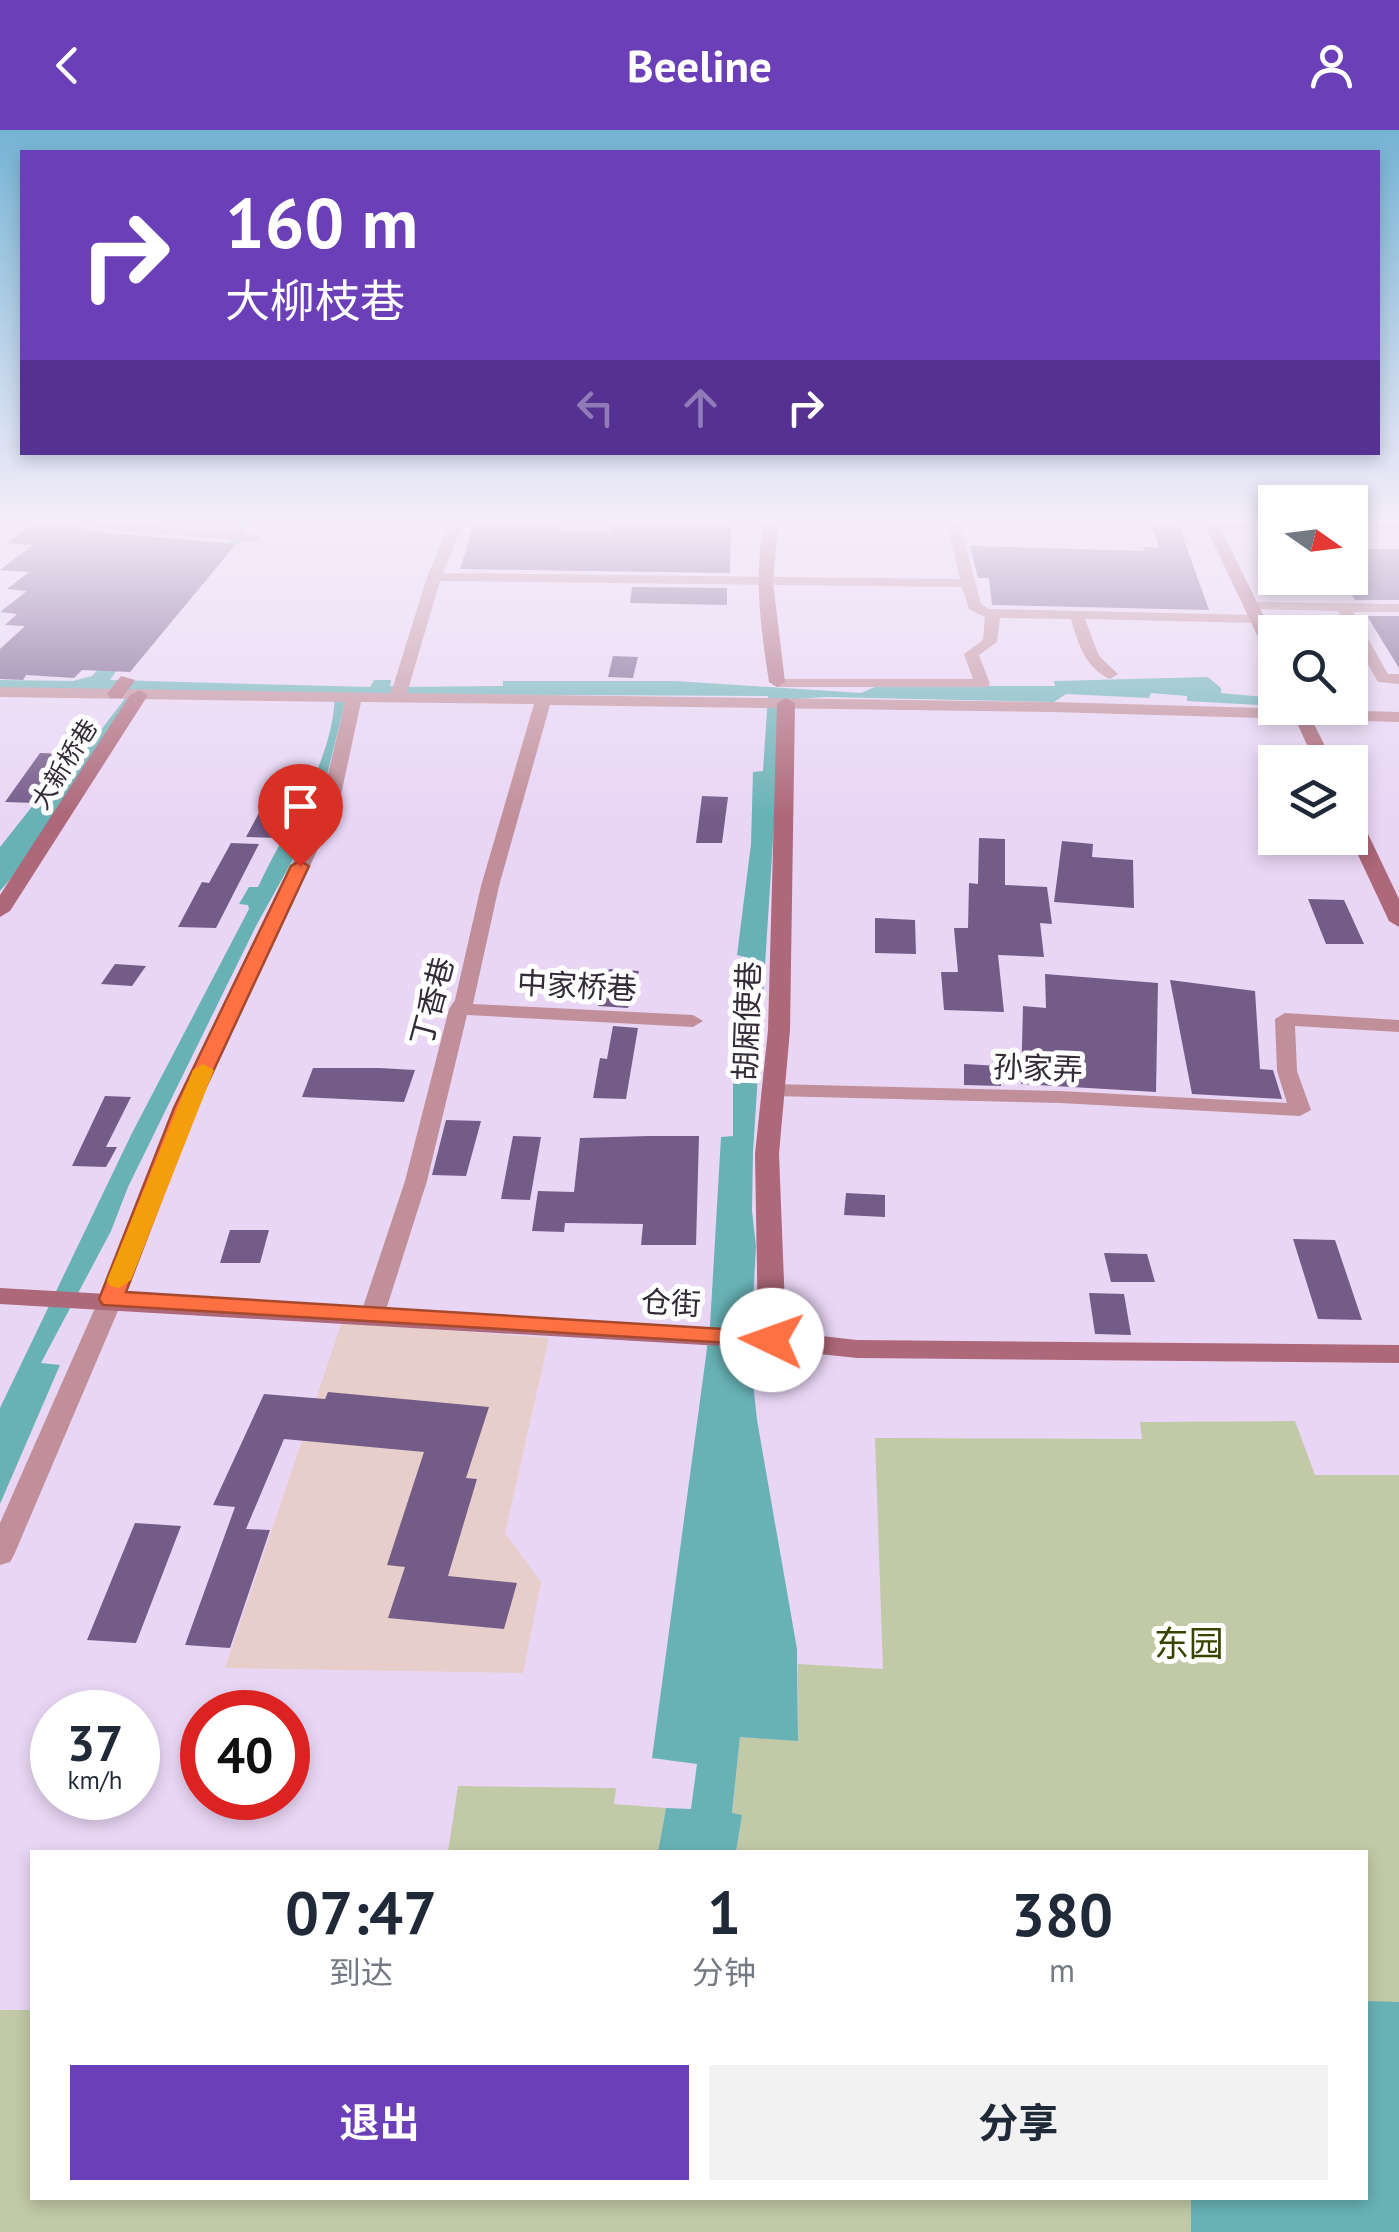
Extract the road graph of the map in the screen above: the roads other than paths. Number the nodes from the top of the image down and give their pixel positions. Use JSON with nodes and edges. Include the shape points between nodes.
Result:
{"nodes":[{"id":1,"x":421,"y":621,"type":"edge"},
{"id":2,"x":771,"y":621,"type":"edge"},
{"id":3,"x":991,"y":621,"type":"edge"},
{"id":4,"x":1080,"y":621,"type":"edge"},
{"id":5,"x":1351,"y":621,"type":"edge"},
{"id":6,"x":1110,"y":674,"type":"dead end"},
{"id":7,"x":1399,"y":679,"type":"edge"},
{"id":8,"x":0,"y":692,"type":"edge"},
{"id":9,"x":127,"y":692,"type":"junction"},
{"id":10,"x":399,"y":693,"type":"junction"},
{"id":11,"x":345,"y":696,"type":"junction"},
{"id":12,"x":543,"y":700,"type":"junction"},
{"id":13,"x":780,"y":700,"type":"junction"},
{"id":14,"x":1258,"y":710,"type":"edge"},
{"id":15,"x":1368,"y":715,"type":"edge"},
{"id":16,"x":1399,"y":717,"type":"edge"},
{"id":17,"x":1368,"y":855,"type":"edge"},
{"id":18,"x":0,"y":910,"type":"edge"},
{"id":19,"x":1399,"y":921,"type":"edge"},
{"id":20,"x":459,"y":1010,"type":"junction"},
{"id":21,"x":693,"y":1021,"type":"dead end"},
{"id":22,"x":1399,"y":1026,"type":"edge"},
{"id":23,"x":773,"y":1090,"type":"junction"},
{"id":24,"x":0,"y":1296,"type":"edge"},
{"id":25,"x":111,"y":1299,"type":"junction"},
{"id":26,"x":372,"y":1316,"type":"junction"},
{"id":27,"x":766,"y":1340,"type":"junction"},
{"id":28,"x":1399,"y":1354,"type":"edge"},
{"id":29,"x":0,"y":1555,"type":"edge"}],
"edges":[{"from":1,"to":10,"type":"street"},
{"from":2,"to":13,"type":"street","name":"胡厢使巷"},
{"from":3,"to":13,"type":"street","via":[[990,642],[971,654],[982,684]]},
{"from":4,"to":6,"type":"street","via":[[1090,656]]},
{"from":5,"to":7,"type":"street","via":[[1383,679]]},
{"from":8,"to":9,"type":"street"},
{"from":9,"to":11,"type":"street"},
{"from":9,"to":18,"type":"street","name":"大新桥巷"},
{"from":10,"to":11,"type":"street"},
{"from":10,"to":12,"type":"street"},
{"from":11,"to":25,"type":"street","via":[[330,804],[185,1108]]},
{"from":12,"to":13,"type":"street"},
{"from":12,"to":20,"type":"street","name":"丁香巷"},
{"from":13,"to":14,"type":"street"},
{"from":13,"to":23,"type":"street","name":"胡厢使巷"},
{"from":15,"to":16,"type":"street"},
{"from":17,"to":19,"type":"street"},
{"from":20,"to":21,"type":"street","name":"中家桥巷"},
{"from":20,"to":26,"type":"street","name":"丁香巷","via":[[416,1180]]},
{"from":22,"to":23,"type":"street","name":"孙家弄","via":[[1285,1019],[1287,1071],[1300,1110]]},
{"from":23,"to":27,"type":"street","name":"胡厢使巷"},
{"from":24,"to":25,"type":"street","name":"仓街"},
{"from":25,"to":26,"type":"street","name":"仓街"},
{"from":25,"to":29,"type":"street"},
{"from":26,"to":27,"type":"street","name":"仓街"},
{"from":27,"to":28,"type":"street","name":"仓街","via":[[857,1349]]}]}
